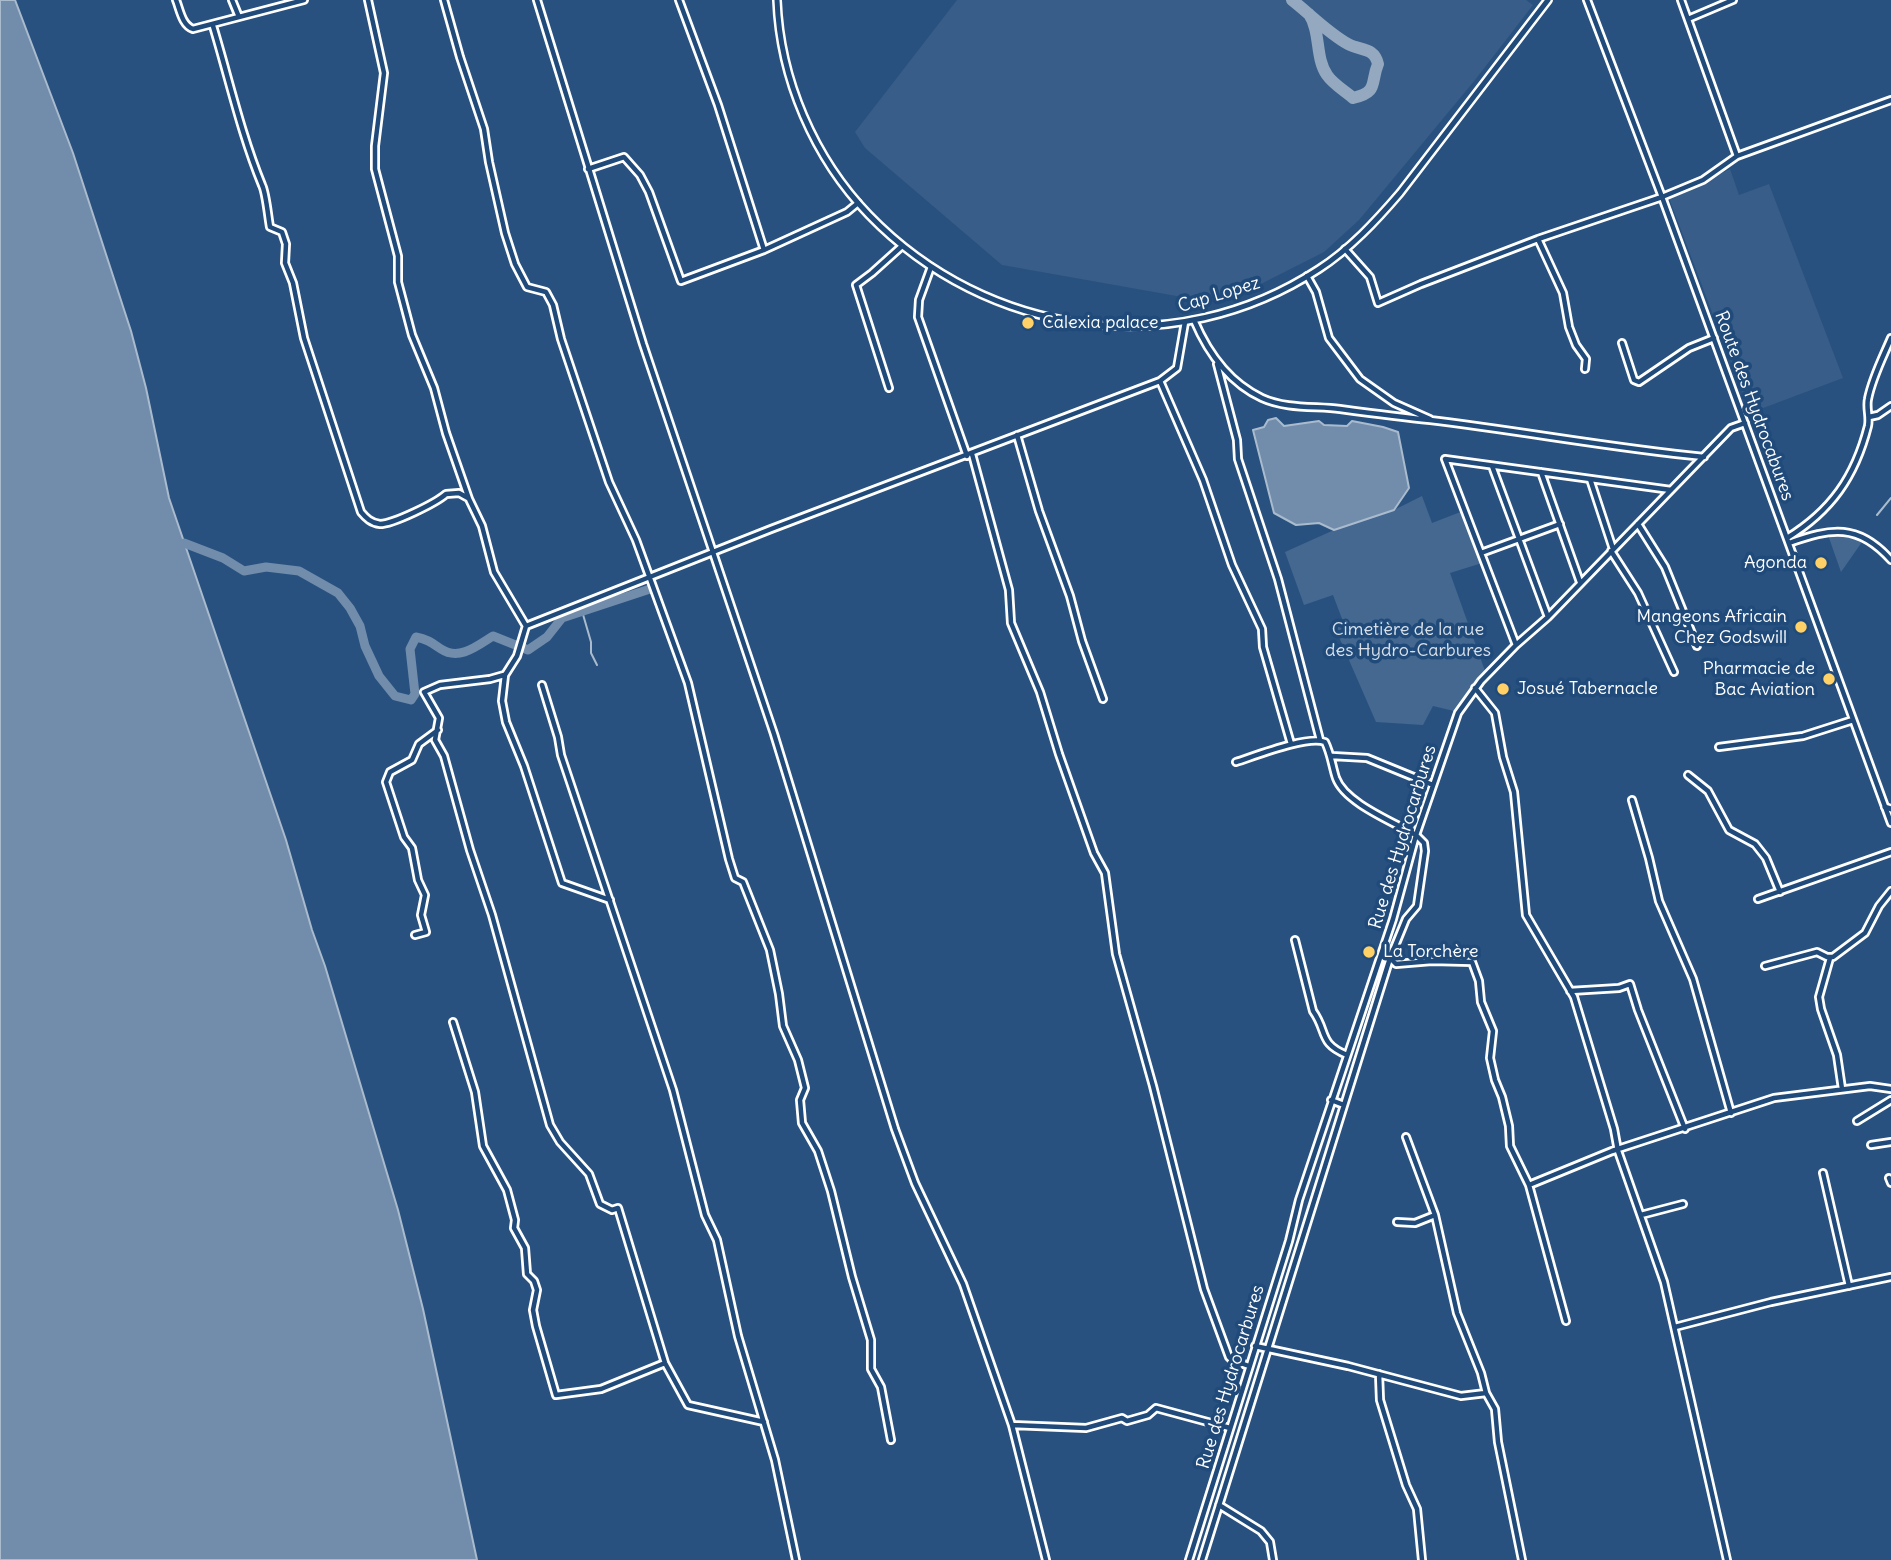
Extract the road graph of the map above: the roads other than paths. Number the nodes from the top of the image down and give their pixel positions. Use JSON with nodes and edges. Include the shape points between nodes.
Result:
{"nodes":[{"id":1,"x":176,"y":0,"type":"edge"},
{"id":2,"x":232,"y":0,"type":"edge"},
{"id":3,"x":304,"y":0,"type":"edge"},
{"id":4,"x":368,"y":0,"type":"edge"},
{"id":5,"x":444,"y":0,"type":"edge"},
{"id":6,"x":537,"y":0,"type":"edge"},
{"id":7,"x":679,"y":0,"type":"edge"},
{"id":8,"x":777,"y":0,"type":"edge"},
{"id":9,"x":1548,"y":0,"type":"edge"},
{"id":10,"x":1587,"y":0,"type":"edge"},
{"id":11,"x":1681,"y":0,"type":"edge"},
{"id":12,"x":1733,"y":0,"type":"edge"},
{"id":13,"x":286,"y":1,"type":"edge"},
{"id":14,"x":239,"y":17,"type":"junction"},
{"id":15,"x":1688,"y":19,"type":"junction"},
{"id":16,"x":213,"y":26,"type":"junction"},
{"id":17,"x":1475,"y":80,"type":"dead end"},
{"id":18,"x":1483,"y":85,"type":"junction"},
{"id":19,"x":1891,"y":100,"type":"edge"},
{"id":20,"x":1737,"y":156,"type":"junction"},
{"id":21,"x":588,"y":169,"type":"junction"},
{"id":22,"x":1662,"y":197,"type":"junction"},
{"id":23,"x":858,"y":203,"type":"junction"},
{"id":24,"x":1538,"y":239,"type":"junction"},
{"id":25,"x":902,"y":246,"type":"junction"},
{"id":26,"x":1345,"y":249,"type":"junction"},
{"id":27,"x":764,"y":250,"type":"junction"},
{"id":28,"x":931,"y":267,"type":"junction"},
{"id":29,"x":1307,"y":276,"type":"junction"},
{"id":30,"x":1194,"y":320,"type":"junction"},
{"id":31,"x":1185,"y":322,"type":"junction"},
{"id":32,"x":1714,"y":338,"type":"junction"},
{"id":33,"x":1891,"y":338,"type":"edge"},
{"id":34,"x":1622,"y":343,"type":"dead end"},
{"id":35,"x":1217,"y":364,"type":"junction"},
{"id":36,"x":1585,"y":369,"type":"dead end"},
{"id":37,"x":1160,"y":381,"type":"junction"},
{"id":38,"x":888,"y":388,"type":"dead end"},
{"id":39,"x":1891,"y":406,"type":"edge"},
{"id":40,"x":1869,"y":416,"type":"junction"},
{"id":41,"x":1433,"y":421,"type":"junction"},
{"id":42,"x":1745,"y":423,"type":"junction"},
{"id":43,"x":1017,"y":435,"type":"junction"},
{"id":44,"x":970,"y":455,"type":"junction"},
{"id":45,"x":1704,"y":457,"type":"junction"},
{"id":46,"x":1492,"y":465,"type":"junction"},
{"id":47,"x":1541,"y":472,"type":"junction"},
{"id":48,"x":1590,"y":479,"type":"junction"},
{"id":49,"x":1672,"y":490,"type":"junction"},
{"id":50,"x":468,"y":499,"type":"junction"},
{"id":51,"x":1560,"y":524,"type":"junction"},
{"id":52,"x":1638,"y":524,"type":"junction"},
{"id":53,"x":1521,"y":540,"type":"junction"},
{"id":54,"x":1788,"y":541,"type":"junction"},
{"id":55,"x":1612,"y":550,"type":"junction"},
{"id":56,"x":714,"y":553,"type":"junction"},
{"id":57,"x":1481,"y":553,"type":"junction"},
{"id":58,"x":1891,"y":560,"type":"edge"},
{"id":59,"x":651,"y":578,"type":"junction"},
{"id":60,"x":1580,"y":582,"type":"junction"},
{"id":61,"x":1548,"y":617,"type":"junction"},
{"id":62,"x":526,"y":626,"type":"junction"},
{"id":63,"x":1516,"y":645,"type":"junction"},
{"id":64,"x":1697,"y":646,"type":"dead end"},
{"id":65,"x":1674,"y":672,"type":"dead end"},
{"id":66,"x":505,"y":675,"type":"junction"},
{"id":67,"x":542,"y":685,"type":"dead end"},
{"id":68,"x":1475,"y":688,"type":"junction"},
{"id":69,"x":1103,"y":699,"type":"dead end"},
{"id":70,"x":1853,"y":720,"type":"junction"},
{"id":71,"x":438,"y":730,"type":"junction"},
{"id":72,"x":1320,"y":740,"type":"junction"},
{"id":73,"x":1291,"y":744,"type":"junction"},
{"id":74,"x":1719,"y":747,"type":"dead end"},
{"id":75,"x":1332,"y":756,"type":"junction"},
{"id":76,"x":1236,"y":762,"type":"dead end"},
{"id":77,"x":1688,"y":775,"type":"dead end"},
{"id":78,"x":1433,"y":785,"type":"junction"},
{"id":79,"x":1632,"y":800,"type":"dead end"},
{"id":80,"x":1888,"y":808,"type":"edge"},
{"id":81,"x":1891,"y":823,"type":"edge"},
{"id":82,"x":1416,"y":835,"type":"junction"},
{"id":83,"x":1891,"y":852,"type":"edge"},
{"id":84,"x":1891,"y":891,"type":"edge"},
{"id":85,"x":1780,"y":892,"type":"junction"},
{"id":86,"x":1758,"y":899,"type":"dead end"},
{"id":87,"x":610,"y":900,"type":"junction"},
{"id":88,"x":415,"y":935,"type":"dead end"},
{"id":89,"x":1295,"y":940,"type":"dead end"},
{"id":90,"x":1390,"y":958,"type":"junction"},
{"id":91,"x":1830,"y":958,"type":"junction"},
{"id":92,"x":1765,"y":966,"type":"dead end"},
{"id":93,"x":1570,"y":991,"type":"junction"},
{"id":94,"x":453,"y":1022,"type":"dead end"},
{"id":95,"x":1347,"y":1055,"type":"junction"},
{"id":96,"x":1842,"y":1089,"type":"junction"},
{"id":97,"x":1891,"y":1089,"type":"edge"},
{"id":98,"x":1331,"y":1100,"type":"junction"},
{"id":99,"x":1891,"y":1100,"type":"edge"},
{"id":100,"x":1344,"y":1105,"type":"junction"},
{"id":101,"x":1731,"y":1113,"type":"junction"},
{"id":102,"x":1857,"y":1121,"type":"dead end"},
{"id":103,"x":1685,"y":1129,"type":"junction"},
{"id":104,"x":1406,"y":1138,"type":"dead end"},
{"id":105,"x":1891,"y":1142,"type":"edge"},
{"id":106,"x":1871,"y":1145,"type":"dead end"},
{"id":107,"x":1618,"y":1151,"type":"junction"},
{"id":108,"x":1823,"y":1173,"type":"dead end"},
{"id":109,"x":1530,"y":1185,"type":"junction"},
{"id":110,"x":1683,"y":1204,"type":"dead end"},
{"id":111,"x":1435,"y":1215,"type":"junction"},
{"id":112,"x":1641,"y":1215,"type":"junction"},
{"id":113,"x":1397,"y":1222,"type":"dead end"},
{"id":114,"x":1891,"y":1277,"type":"edge"},
{"id":115,"x":1849,"y":1286,"type":"junction"},
{"id":116,"x":1566,"y":1321,"type":"dead end"},
{"id":117,"x":1675,"y":1327,"type":"junction"},
{"id":118,"x":1255,"y":1346,"type":"junction"},
{"id":119,"x":1268,"y":1350,"type":"junction"},
{"id":120,"x":665,"y":1363,"type":"junction"},
{"id":121,"x":1249,"y":1366,"type":"junction"},
{"id":122,"x":1379,"y":1374,"type":"junction"},
{"id":123,"x":1486,"y":1393,"type":"junction"},
{"id":124,"x":764,"y":1422,"type":"junction"},
{"id":125,"x":1012,"y":1425,"type":"junction"},
{"id":126,"x":1230,"y":1428,"type":"junction"},
{"id":127,"x":891,"y":1440,"type":"dead end"},
{"id":128,"x":1219,"y":1505,"type":"junction"},
{"id":129,"x":796,"y":1560,"type":"edge"},
{"id":130,"x":1046,"y":1560,"type":"edge"},
{"id":131,"x":1189,"y":1560,"type":"edge"},
{"id":132,"x":1202,"y":1560,"type":"edge"},
{"id":133,"x":1273,"y":1560,"type":"edge"},
{"id":134,"x":1422,"y":1560,"type":"edge"},
{"id":135,"x":1522,"y":1560,"type":"edge"},
{"id":136,"x":1727,"y":1560,"type":"edge"}],
"edges":[{"from":1,"to":16,"type":"street","via":[[188,28]]},
{"from":2,"to":14,"type":"street"},
{"from":3,"to":13,"type":"street"},
{"from":4,"to":50,"type":"street","via":[[384,73],[375,146],[377,182],[398,256],[398,282],[412,335],[434,388]]},
{"from":5,"to":59,"type":"street","via":[[484,129],[515,264],[527,287],[545,292],[553,304],[610,482]]},
{"from":6,"to":21,"type":"street"},
{"from":7,"to":27,"type":"street"},
{"from":8,"to":23,"type":"street","name":"Cap Lopez","via":[[782,46],[799,105],[820,149]]},
{"from":9,"to":18,"type":"street","name":"Cap Lopez"},
{"from":10,"to":22,"type":"street","name":"Route des Hydrocabures"},
{"from":11,"to":15,"type":"street"},
{"from":12,"to":15,"type":"street"},
{"from":13,"to":14,"type":"street"},
{"from":14,"to":16,"type":"street"},
{"from":15,"to":20,"type":"street"},
{"from":16,"to":50,"type":"street","via":[[271,227],[282,232],[286,244],[285,263],[303,338],[361,512],[371,522],[383,524],[437,503],[446,494],[458,493]]},
{"from":17,"to":18,"type":"street"},
{"from":18,"to":26,"type":"street","name":"Cap Lopez","via":[[1386,209]]},
{"from":19,"to":20,"type":"street"},
{"from":20,"to":22,"type":"street","via":[[1703,180]]},
{"from":21,"to":27,"type":"street","via":[[624,158],[640,174],[681,281]]},
{"from":21,"to":56,"type":"street"},
{"from":22,"to":24,"type":"street"},
{"from":22,"to":32,"type":"street","name":"Route des Hydrocabures"},
{"from":23,"to":25,"type":"street","name":"Cap Lopez"},
{"from":23,"to":27,"type":"street"},
{"from":24,"to":26,"type":"street","via":[[1378,303],[1370,277]]},
{"from":24,"to":36,"type":"street","via":[[1563,293],[1569,327],[1586,359]]},
{"from":25,"to":28,"type":"street","name":"Cap Lopez"},
{"from":25,"to":38,"type":"street","via":[[856,285]]},
{"from":26,"to":29,"type":"street","name":"Cap Lopez"},
{"from":28,"to":31,"type":"street","name":"Cap Lopez","via":[[980,295],[1043,317],[1116,326]]},
{"from":28,"to":44,"type":"street","via":[[918,317]]},
{"from":29,"to":30,"type":"street","name":"Cap Lopez","via":[[1249,304]]},
{"from":29,"to":41,"type":"street","via":[[1329,338],[1360,379],[1394,403]]},
{"from":30,"to":31,"type":"street","name":"Cap Lopez"},
{"from":30,"to":35,"type":"street"},
{"from":31,"to":37,"type":"street","via":[[1177,368]]},
{"from":32,"to":34,"type":"street","via":[[1689,348],[1639,382],[1634,380]]},
{"from":32,"to":42,"type":"street","name":"Route des Hydrocabures"},
{"from":33,"to":40,"type":"street","via":[[1867,401]]},
{"from":35,"to":41,"type":"street","via":[[1264,399]]},
{"from":35,"to":72,"type":"street","via":[[1238,459],[1278,579]]},
{"from":37,"to":43,"type":"street"},
{"from":37,"to":73,"type":"street","via":[[1262,629]]},
{"from":39,"to":40,"type":"street"},
{"from":40,"to":54,"type":"street","via":[[1847,482]]},
{"from":41,"to":45,"type":"street"},
{"from":42,"to":45,"type":"street","name":"Rue des Hydrocarbures","via":[[1731,428]]},
{"from":42,"to":54,"type":"street","name":"Route des Hydrocabures"},
{"from":43,"to":44,"type":"street"},
{"from":43,"to":69,"type":"street"},
{"from":44,"to":56,"type":"street"},
{"from":44,"to":121,"type":"street","via":[[1009,590],[1012,622],[1105,873],[1116,954],[1204,1289],[1229,1357]]},
{"from":45,"to":49,"type":"street","name":"Rue des Hydrocarbures"},
{"from":46,"to":47,"type":"street"},
{"from":46,"to":53,"type":"street"},
{"from":46,"to":57,"type":"street","via":[[1445,459]]},
{"from":47,"to":48,"type":"street"},
{"from":47,"to":51,"type":"street"},
{"from":48,"to":49,"type":"street"},
{"from":48,"to":55,"type":"street"},
{"from":49,"to":52,"type":"street","name":"Rue des Hydrocarbures"},
{"from":50,"to":62,"type":"street","via":[[482,526],[495,572]]},
{"from":51,"to":53,"type":"street"},
{"from":51,"to":60,"type":"street"},
{"from":52,"to":55,"type":"street","name":"Rue des Hydrocarbures"},
{"from":52,"to":64,"type":"street","via":[[1665,567]]},
{"from":53,"to":57,"type":"street"},
{"from":53,"to":61,"type":"street"},
{"from":54,"to":58,"type":"street","via":[[1847,531],[1881,548]]},
{"from":54,"to":70,"type":"street","name":"Route des Hydrocabures"},
{"from":55,"to":60,"type":"street","name":"Rue des Hydrocarbures"},
{"from":55,"to":65,"type":"street","via":[[1638,593]]},
{"from":56,"to":59,"type":"street"},
{"from":56,"to":125,"type":"street","via":[[895,1129],[963,1284]]},
{"from":57,"to":63,"type":"street"},
{"from":59,"to":62,"type":"street"},
{"from":59,"to":127,"type":"street","via":[[688,683],[735,878],[743,882],[770,950],[783,1026],[805,1088],[800,1100],[802,1123],[818,1151],[831,1191],[871,1340],[871,1369],[881,1387]]},
{"from":60,"to":61,"type":"street","name":"Rue des Hydrocarbures"},
{"from":61,"to":63,"type":"street","name":"Rue des Hydrocarbures"},
{"from":62,"to":66,"type":"street","via":[[517,656]]},
{"from":63,"to":68,"type":"street","name":"Rue des Hydrocarbures"},
{"from":66,"to":71,"type":"street","via":[[440,685],[424,692],[439,718]]},
{"from":66,"to":87,"type":"street","via":[[502,701],[506,722],[562,883]]},
{"from":67,"to":87,"type":"street"},
{"from":68,"to":78,"type":"street","name":"Rue des Hydrocarbures","via":[[1458,713]]},
{"from":68,"to":93,"type":"street","via":[[1495,713],[1514,792],[1526,915]]},
{"from":70,"to":74,"type":"street","via":[[1803,736]]},
{"from":70,"to":80,"type":"street","name":"Route des Hydrocabures"},
{"from":71,"to":88,"type":"street","via":[[419,744],[412,760],[390,772],[386,782],[425,895],[421,915],[426,932]]},
{"from":71,"to":120,"type":"street","via":[[435,740],[444,756],[492,915],[550,1125],[589,1174],[600,1203],[612,1210],[618,1208]]},
{"from":72,"to":73,"type":"street"},
{"from":72,"to":75,"type":"street"},
{"from":73,"to":76,"type":"street"},
{"from":75,"to":78,"type":"street","via":[[1367,758]]},
{"from":75,"to":82,"type":"street","via":[[1337,779],[1347,795]]},
{"from":77,"to":85,"type":"street","via":[[1708,791],[1728,830],[1755,844]]},
{"from":78,"to":82,"type":"street","name":"Rue des Hydrocarbures"},
{"from":79,"to":101,"type":"street","via":[[1659,901],[1693,979]]},
{"from":80,"to":81,"type":"street","name":"Route des Hydrocabures"},
{"from":82,"to":90,"type":"street","via":[[1424,843],[1421,894]]},
{"from":82,"to":95,"type":"street","name":"Rue des Hydrocarbures"},
{"from":83,"to":85,"type":"street"},
{"from":84,"to":91,"type":"street","via":[[1865,933]]},
{"from":85,"to":86,"type":"street"},
{"from":87,"to":124,"type":"street","via":[[673,1090]]},
{"from":89,"to":95,"type":"street","via":[[1325,1040]]},
{"from":90,"to":100,"type":"street"},
{"from":90,"to":109,"type":"street","via":[[1396,964],[1472,962],[1493,1031],[1490,1058],[1505,1107],[1510,1146]]},
{"from":91,"to":92,"type":"street","via":[[1817,952]]},
{"from":91,"to":96,"type":"street","via":[[1819,997]]},
{"from":93,"to":103,"type":"street","via":[[1630,984]]},
{"from":93,"to":107,"type":"street","via":[[1583,1020]]},
{"from":94,"to":120,"type":"street","via":[[475,1092],[484,1146],[507,1190],[514,1228],[525,1248],[527,1274],[537,1290],[533,1310],[556,1395],[601,1390]]},
{"from":95,"to":98,"type":"street","name":"Rue des Hydrocarbures"},
{"from":96,"to":97,"type":"street"},
{"from":96,"to":101,"type":"street","via":[[1788,1095]]},
{"from":98,"to":100,"type":"street"},
{"from":98,"to":118,"type":"street","name":"Rue des Hydrocarbures"},
{"from":99,"to":102,"type":"street"},
{"from":100,"to":119,"type":"street"},
{"from":101,"to":103,"type":"street"},
{"from":103,"to":107,"type":"street"},
{"from":104,"to":111,"type":"street"},
{"from":105,"to":106,"type":"street"},
{"from":107,"to":109,"type":"street"},
{"from":107,"to":112,"type":"street"},
{"from":108,"to":115,"type":"street"},
{"from":109,"to":116,"type":"street"},
{"from":110,"to":112,"type":"street"},
{"from":111,"to":113,"type":"street","via":[[1415,1223]]},
{"from":111,"to":123,"type":"street","via":[[1457,1313]]},
{"from":112,"to":117,"type":"street"},
{"from":114,"to":115,"type":"street"},
{"from":115,"to":117,"type":"street"},
{"from":117,"to":136,"type":"street"},
{"from":118,"to":119,"type":"street"},
{"from":118,"to":121,"type":"street","name":"Rue des Hydrocarbures"},
{"from":119,"to":122,"type":"street"},
{"from":119,"to":128,"type":"street"},
{"from":120,"to":124,"type":"street","via":[[688,1405]]},
{"from":121,"to":126,"type":"street","name":"Rue des Hydrocarbures"},
{"from":122,"to":123,"type":"street","via":[[1461,1396]]},
{"from":122,"to":134,"type":"street","via":[[1380,1400],[1417,1509]]},
{"from":123,"to":135,"type":"street","via":[[1495,1409]]},
{"from":124,"to":129,"type":"street"},
{"from":125,"to":126,"type":"street","via":[[1087,1428],[1148,1415],[1156,1408]]},
{"from":125,"to":130,"type":"street"},
{"from":126,"to":131,"type":"street","name":"Rue des Hydrocarbures"},
{"from":128,"to":132,"type":"street"},
{"from":128,"to":133,"type":"street","via":[[1266,1536]]}]}
